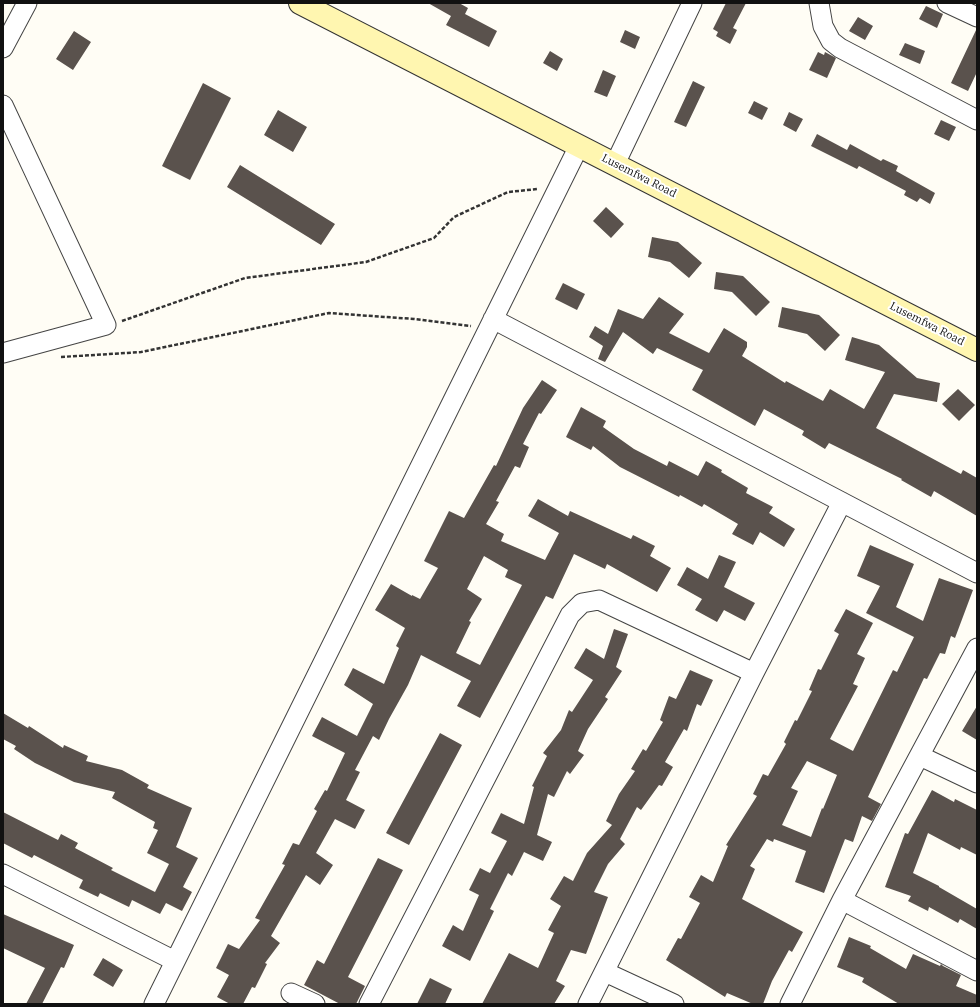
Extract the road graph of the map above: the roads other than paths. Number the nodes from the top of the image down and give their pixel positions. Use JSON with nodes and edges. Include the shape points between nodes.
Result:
{"nodes":[{"id":1,"x":27,"y":3,"type":"edge"},
{"id":2,"x":300,"y":3,"type":"edge"},
{"id":3,"x":692,"y":3,"type":"edge"},
{"id":4,"x":819,"y":3,"type":"edge"},
{"id":5,"x":947,"y":3,"type":"edge"},
{"id":6,"x":977,"y":17,"type":"edge"},
{"id":7,"x":3,"y":48,"type":"edge"},
{"id":8,"x":3,"y":105,"type":"edge"},
{"id":9,"x":977,"y":120,"type":"edge"},
{"id":10,"x":579,"y":146,"type":"junction"},
{"id":11,"x":615,"y":164,"type":"junction"},
{"id":12,"x":490,"y":326,"type":"junction"},
{"id":13,"x":977,"y":350,"type":"edge"},
{"id":14,"x":3,"y":353,"type":"edge"},
{"id":15,"x":842,"y":502,"type":"junction"},
{"id":16,"x":977,"y":573,"type":"edge"},
{"id":17,"x":977,"y":648,"type":"edge"},
{"id":18,"x":754,"y":673,"type":"junction"},
{"id":19,"x":920,"y":756,"type":"junction"},
{"id":20,"x":977,"y":783,"type":"edge"},
{"id":21,"x":3,"y":874,"type":"edge"},
{"id":22,"x":842,"y":900,"type":"junction"},
{"id":23,"x":175,"y":961,"type":"junction"},
{"id":24,"x":977,"y":971,"type":"edge"},
{"id":25,"x":605,"y":972,"type":"junction"},
{"id":26,"x":292,"y":993,"type":"dead end"},
{"id":27,"x":154,"y":1004,"type":"edge"},
{"id":28,"x":315,"y":1004,"type":"edge"},
{"id":29,"x":370,"y":1004,"type":"edge"},
{"id":30,"x":588,"y":1004,"type":"edge"},
{"id":31,"x":674,"y":1004,"type":"edge"},
{"id":32,"x":790,"y":1004,"type":"edge"}],
"edges":[{"from":1,"to":7,"type":"street"},
{"from":2,"to":10,"type":"street","name":"Lusemfwa Road"},
{"from":3,"to":11,"type":"street"},
{"from":4,"to":9,"type":"street","via":[[823,26],[831,41],[840,48]]},
{"from":5,"to":6,"type":"street"},
{"from":8,"to":14,"type":"street","via":[[106,325]]},
{"from":10,"to":11,"type":"street","name":"Lusemfwa Road"},
{"from":10,"to":12,"type":"street"},
{"from":11,"to":13,"type":"street","name":"Lusemfwa Road"},
{"from":12,"to":15,"type":"street"},
{"from":12,"to":23,"type":"street"},
{"from":15,"to":16,"type":"street"},
{"from":15,"to":18,"type":"street"},
{"from":17,"to":19,"type":"street"},
{"from":18,"to":25,"type":"street"},
{"from":18,"to":29,"type":"street","via":[[599,600],[582,602],[570,615]]},
{"from":19,"to":20,"type":"street"},
{"from":19,"to":22,"type":"street"},
{"from":21,"to":23,"type":"street"},
{"from":22,"to":24,"type":"street"},
{"from":22,"to":32,"type":"street"},
{"from":23,"to":27,"type":"street"},
{"from":25,"to":30,"type":"street"},
{"from":25,"to":31,"type":"street"},
{"from":26,"to":28,"type":"street"}]}
